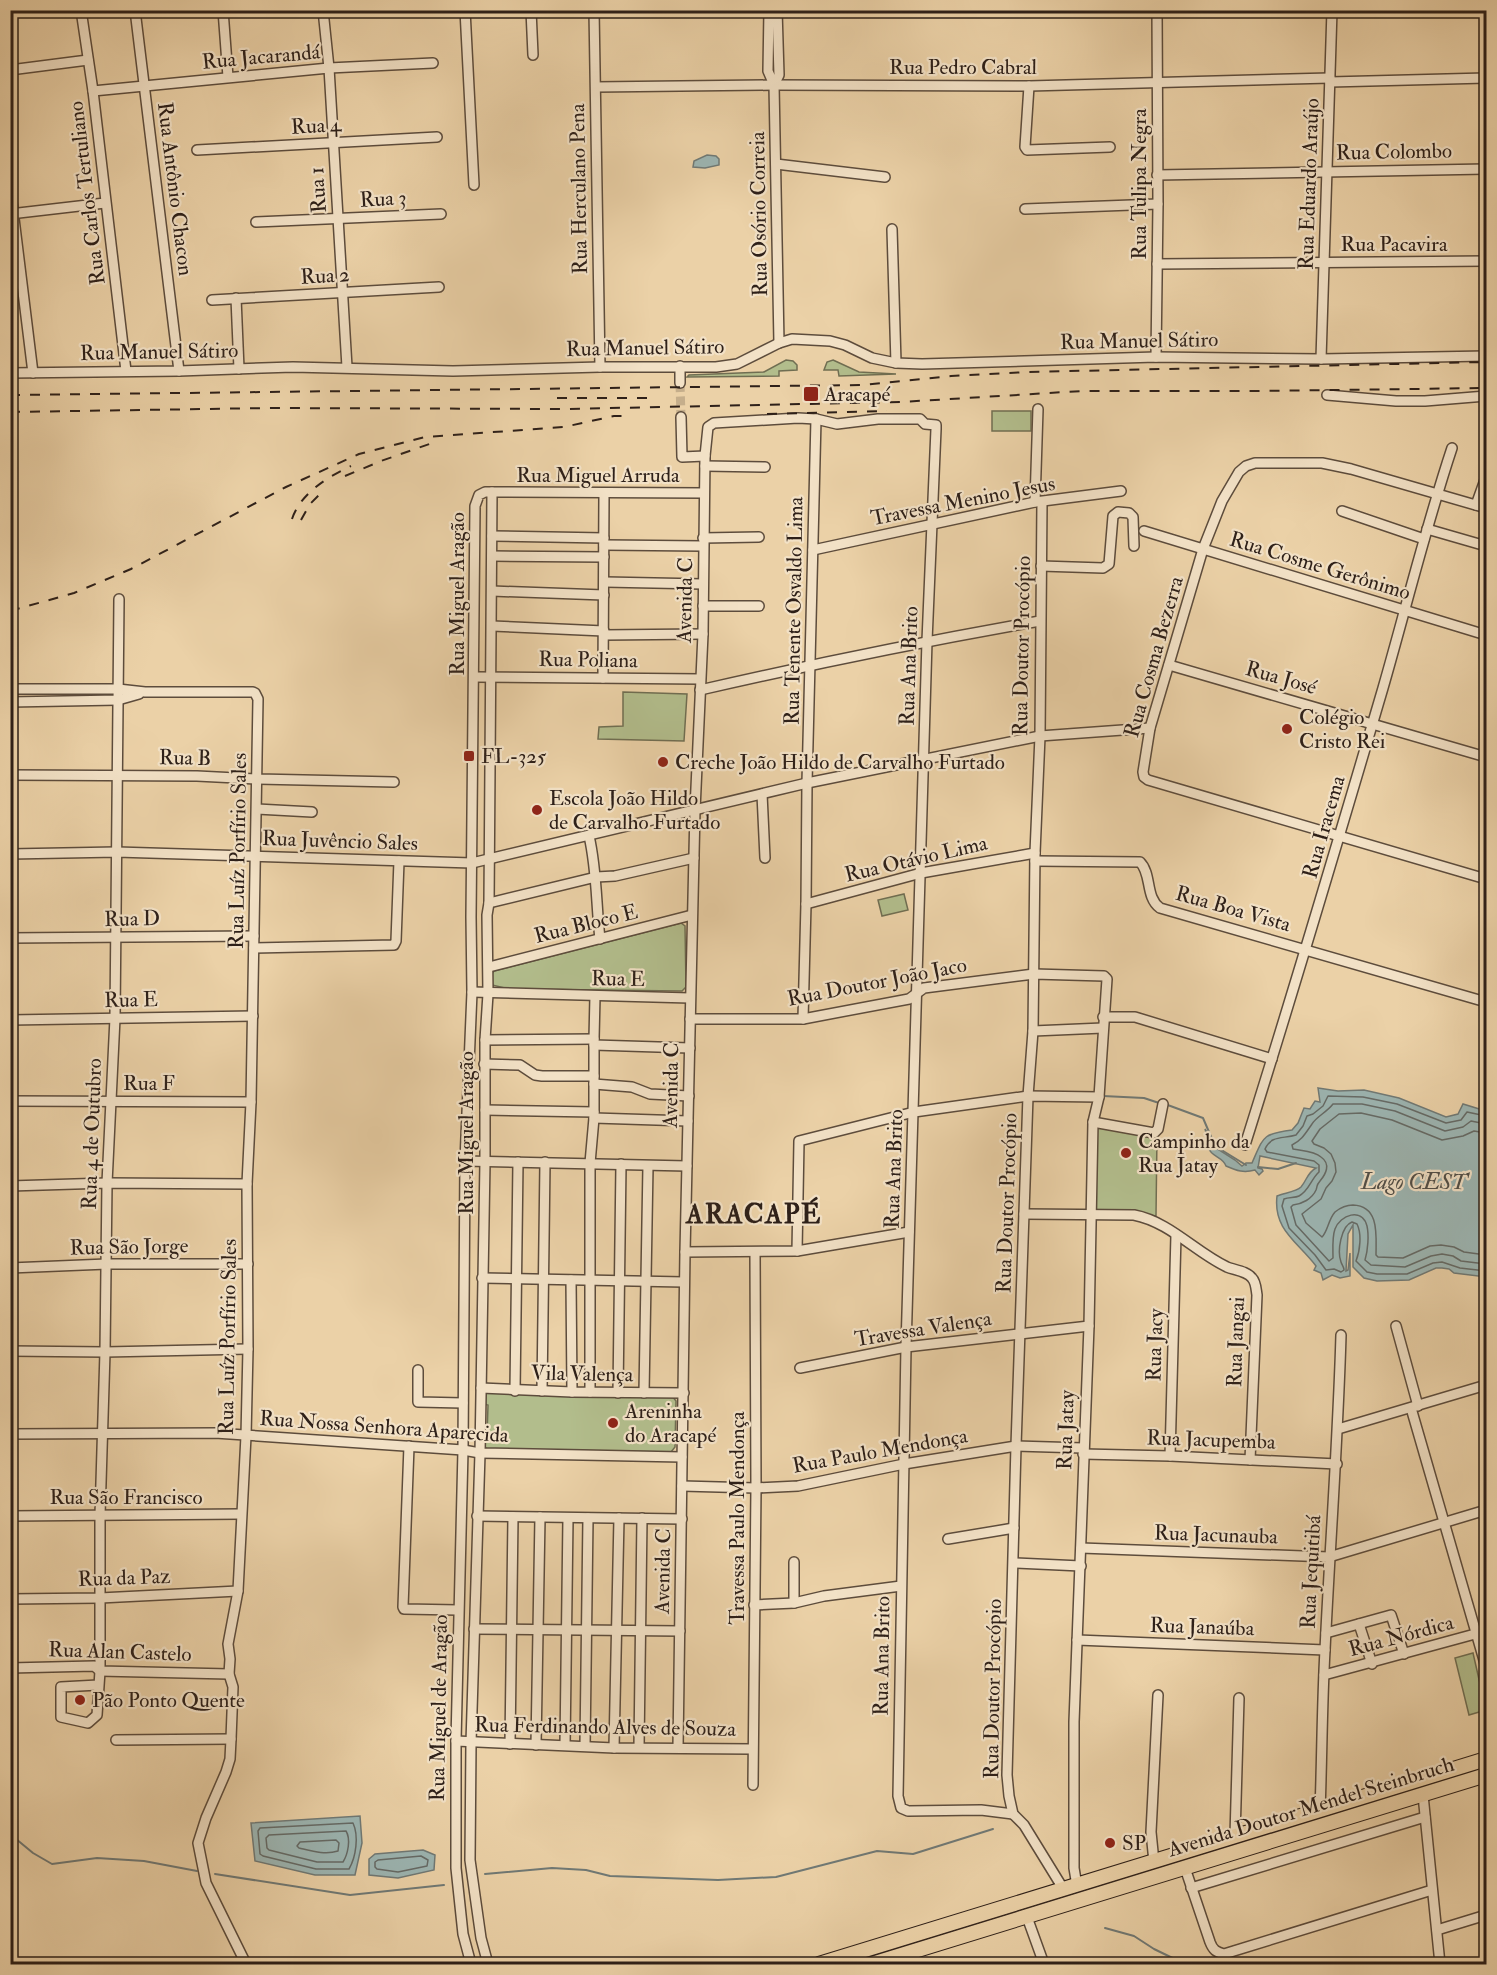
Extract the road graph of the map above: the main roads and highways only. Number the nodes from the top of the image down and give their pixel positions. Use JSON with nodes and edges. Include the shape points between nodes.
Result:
{"nodes":[{"id":1,"x":1486,"y":1759,"type":"edge"},
{"id":2,"x":1486,"y":1775,"type":"edge"},
{"id":3,"x":915,"y":1958,"type":"edge"},
{"id":4,"x":819,"y":1965,"type":"edge"},
{"id":5,"x":872,"y":1965,"type":"edge"}],
"edges":[{"from":1,"to":4,"type":"highway","name":"Avenida Doutor Mendel Steinbruch"},
{"from":2,"to":3,"type":"highway","name":"Avenida Doutor Mendel Steinbruch","via":[[1027,1917]]},
{"from":3,"to":5,"type":"highway","name":"Avenida Doutor Mendel Steinbruch"}]}
